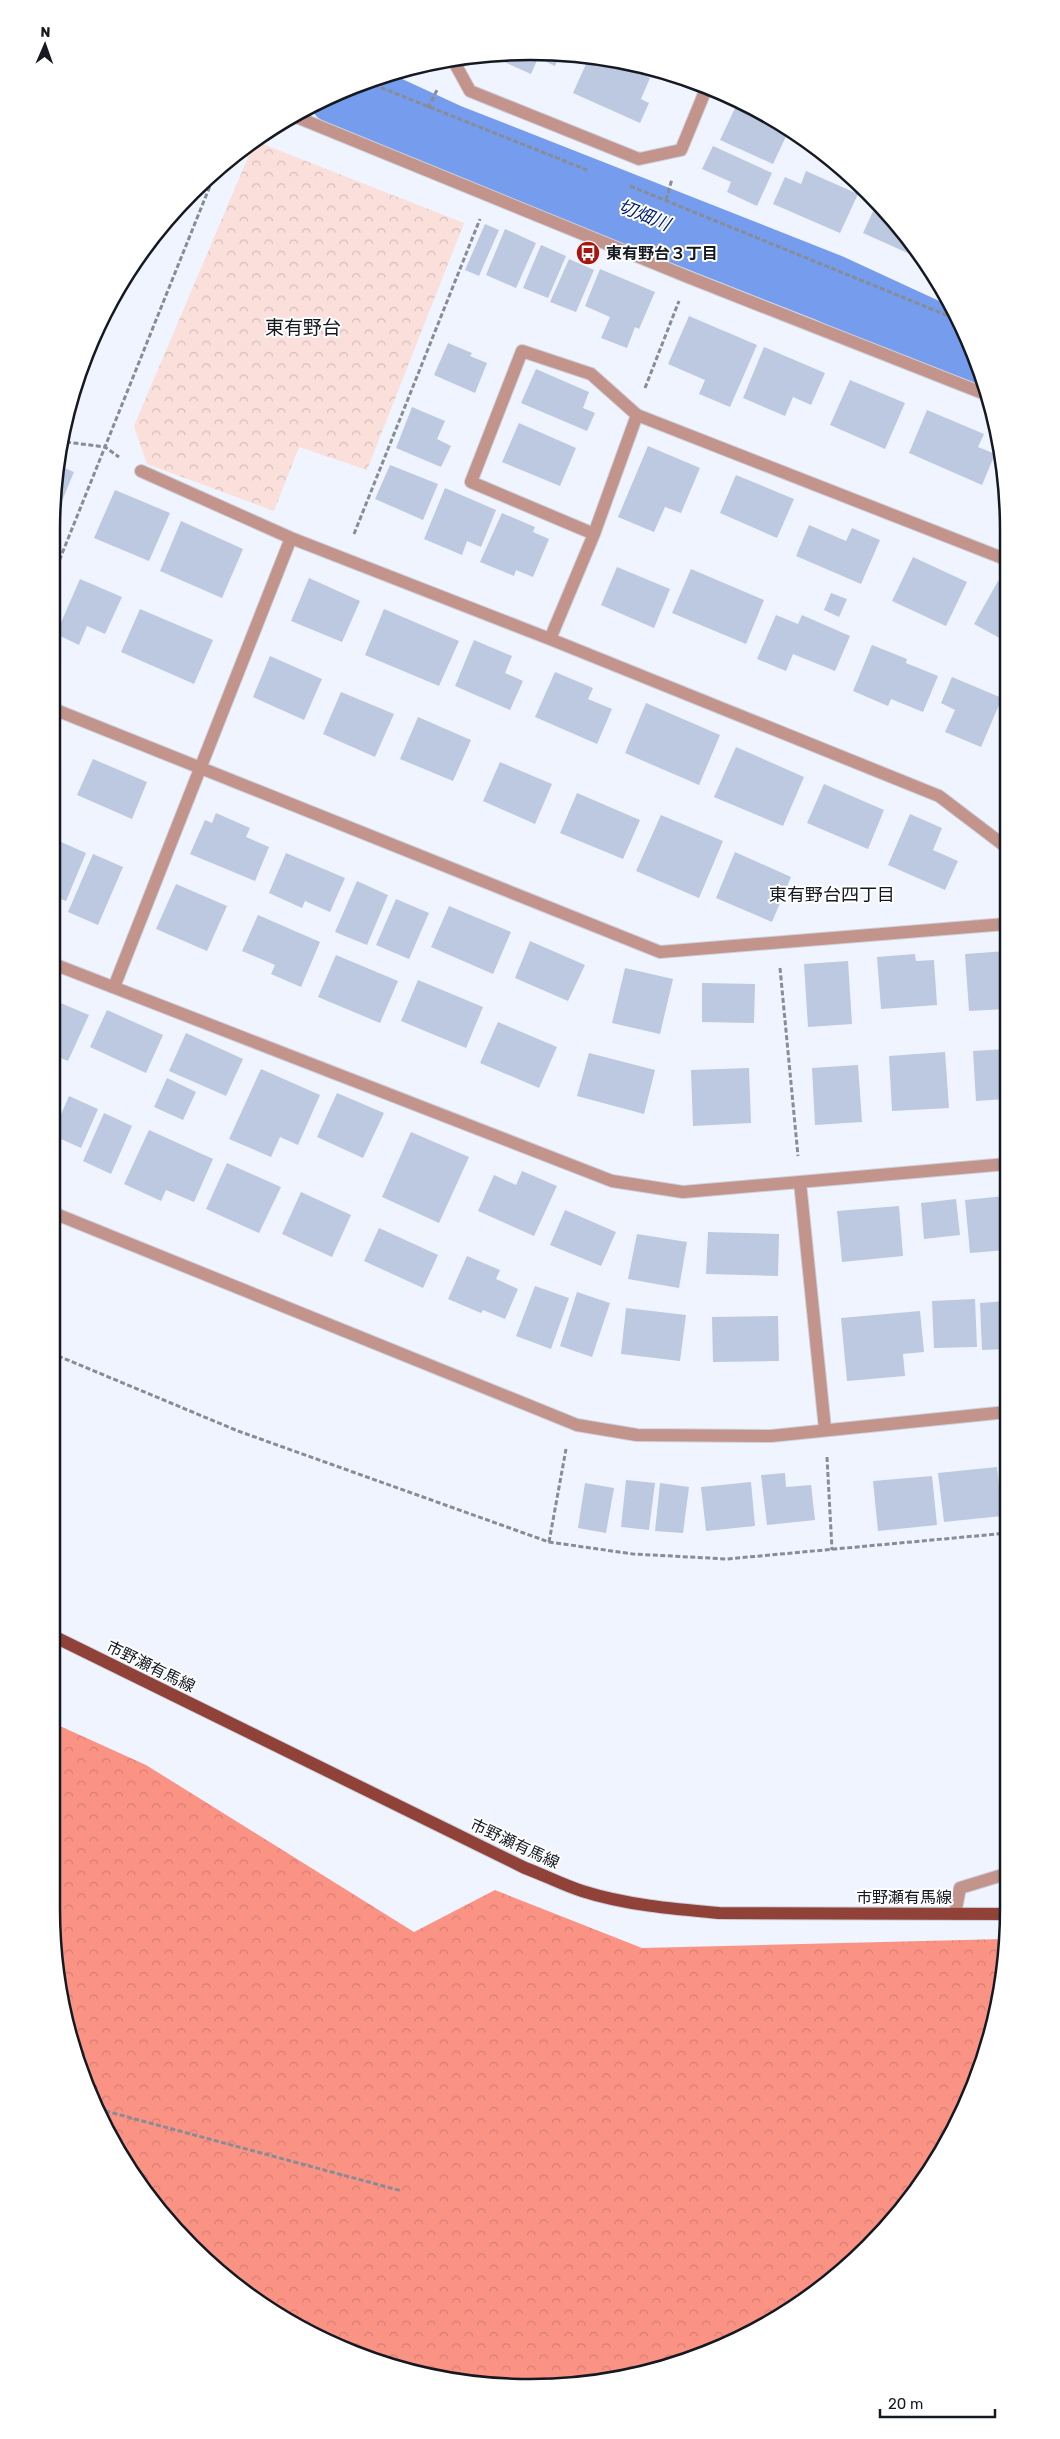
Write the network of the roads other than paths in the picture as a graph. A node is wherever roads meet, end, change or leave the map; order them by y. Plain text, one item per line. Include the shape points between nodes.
1 (456, 66) edge
2 (704, 94) edge
3 (302, 119) edge
4 (979, 392) edge
5 (637, 415) junction
6 (141, 471) road end
7 (594, 534) junction
8 (291, 538) junction
9 (1000, 557) edge
10 (550, 639) junction
11 (60, 712) edge
12 (201, 768) junction
13 (1000, 842) edge
14 (1000, 924) edge
15 (60, 966) edge
16 (114, 987) junction
17 (1000, 1165) edge
18 (800, 1182) junction
19 (60, 1216) edge
20 (1000, 1413) edge
21 (825, 1429) junction
22 (60, 1639) edge
23 (1000, 1876) edge
24 (955, 1914) junction
25 (1000, 1914) edge

1 - 2 street via 470,91 639,158 681,150
3 - 4 street
5 - 7 street
5 - 7 street via 591,374 522,351 471,482
5 - 9 street
6 - 8 street
7 - 10 street
8 - 10 street
8 - 12 street
10 - 13 street via 939,796
11 - 12 street
12 - 14 street via 660,952
12 - 16 street
15 - 16 street
16 - 18 street via 612,1181 683,1192
17 - 18 street
18 - 21 street
19 - 21 street via 571,1423 637,1435 771,1436
20 - 21 street
22 - 24 main road, 市野瀬有馬線 via 525,1868 582,1891 674,1910 719,1913
23 - 24 street via 960,1888
24 - 25 main road, 市野瀬有馬線

